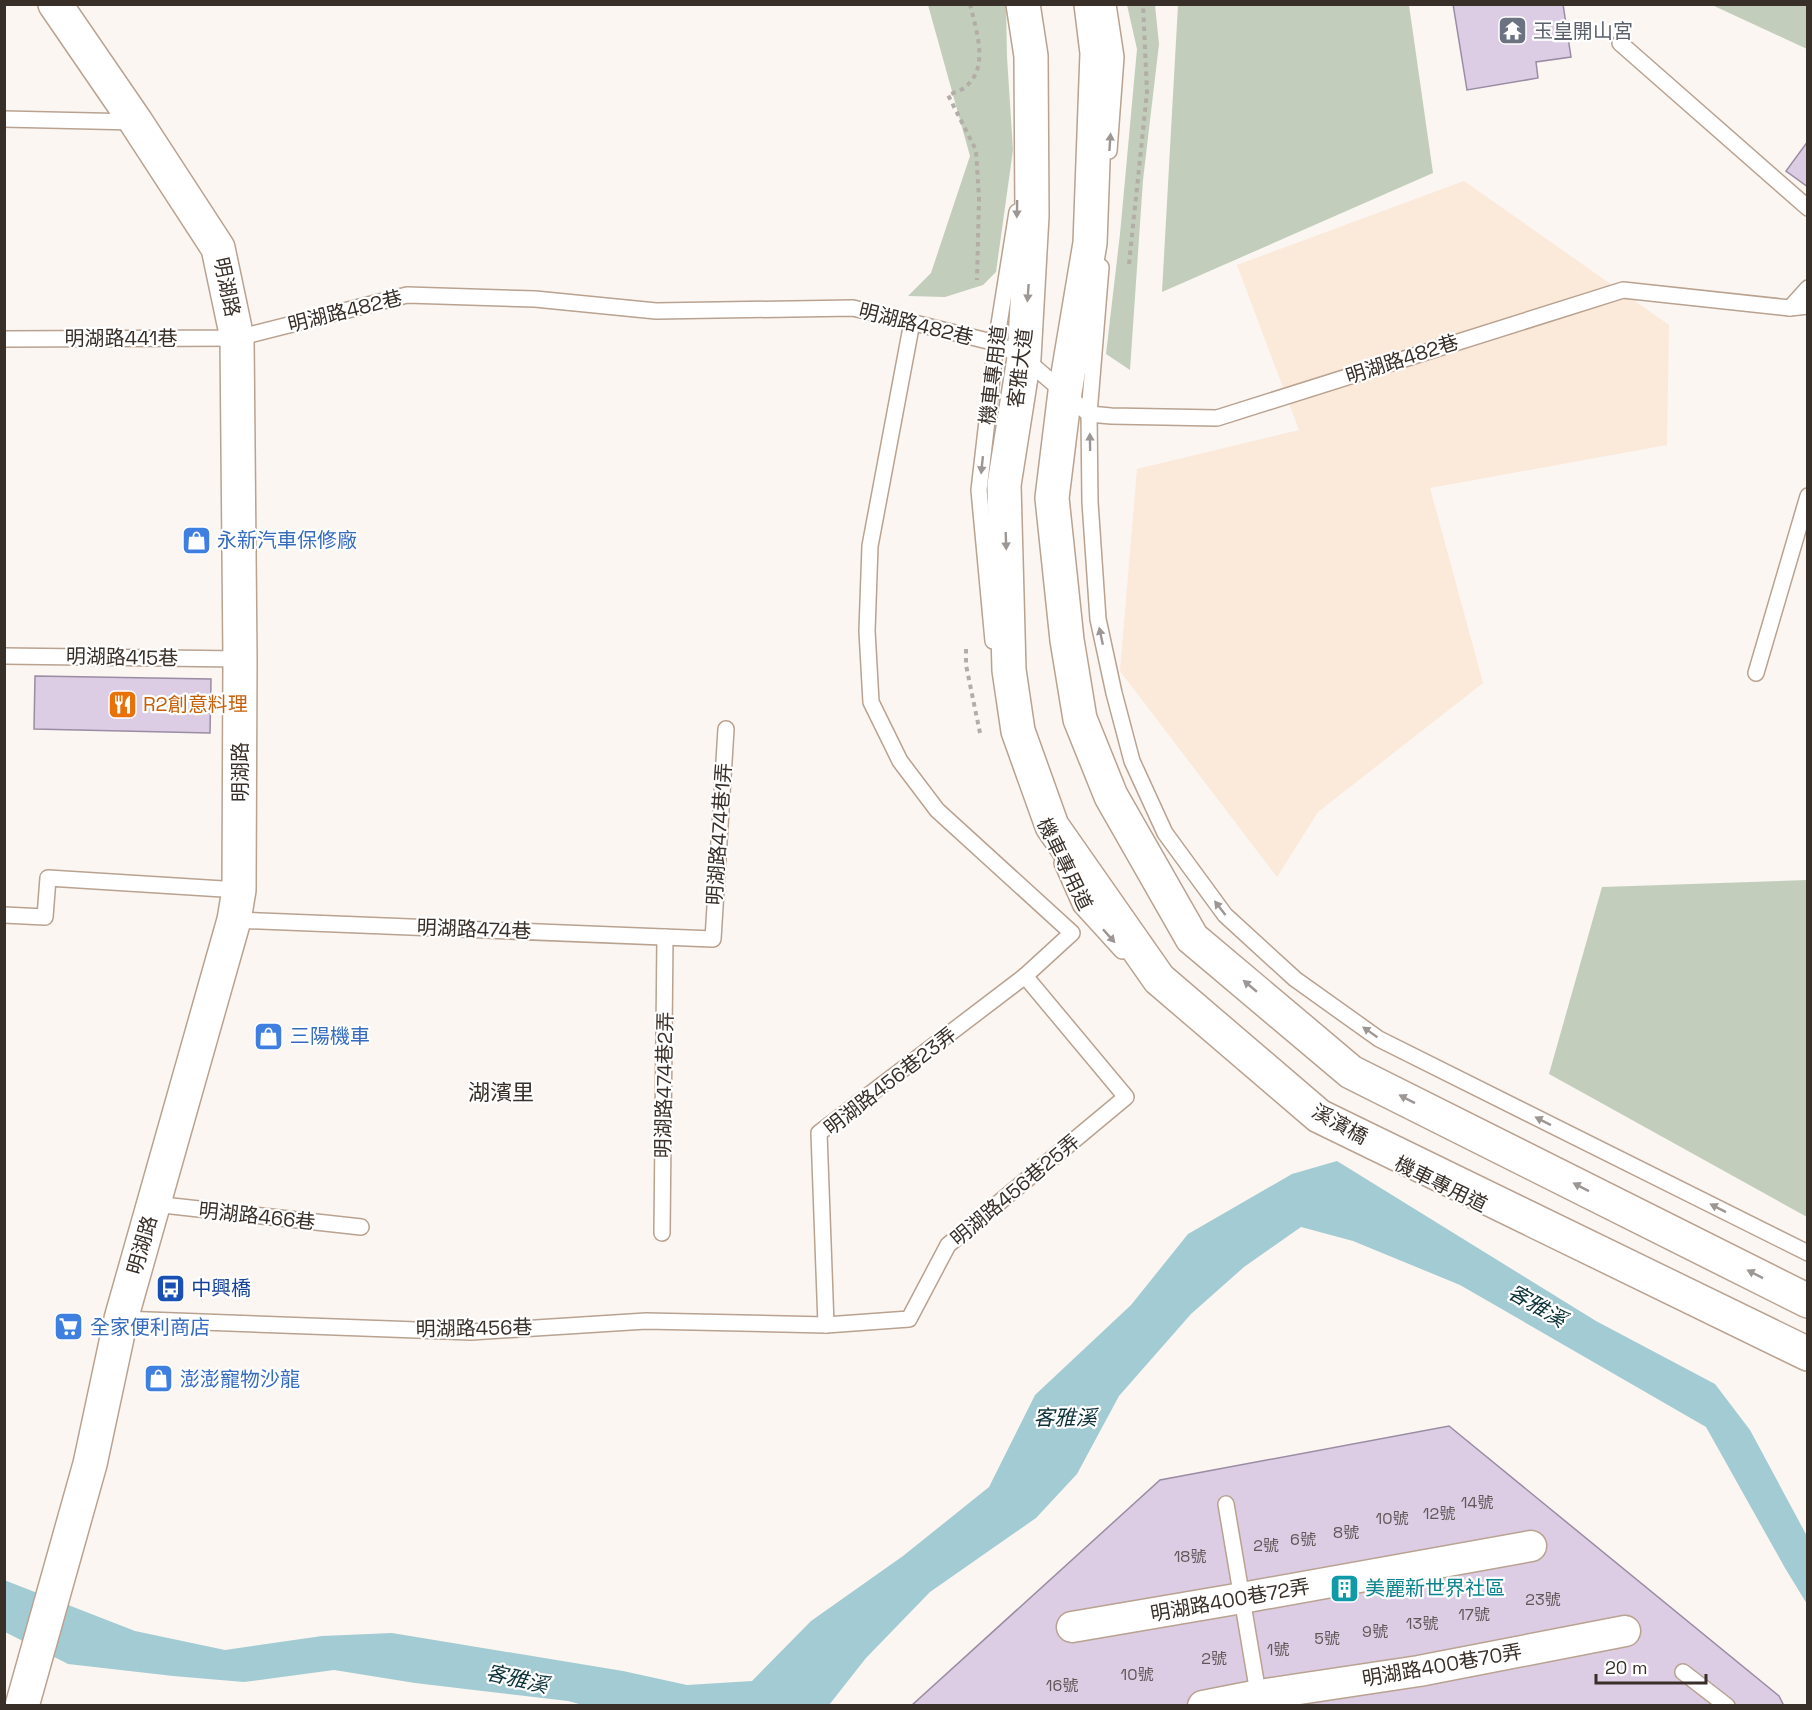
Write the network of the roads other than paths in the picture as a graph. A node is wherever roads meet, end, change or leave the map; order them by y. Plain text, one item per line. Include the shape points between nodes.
1 (55, 4) edge
2 (1009, 4) edge
3 (1023, 4) edge
4 (1091, 4) edge
5 (1108, 4) edge
6 (1620, 43) dead end
7 (4, 119) edge
8 (136, 122) junction
9 (1108, 163) dead end
10 (1107, 187) dead end
11 (1808, 208) edge
12 (1808, 288) edge
13 (1808, 306) edge
14 (1790, 308) junction
15 (912, 322) junction
16 (237, 338) junction
17 (4, 339) edge
18 (1010, 350) junction
19 (1065, 392) junction
20 (1089, 414) junction
21 (1808, 496) edge
22 (4, 656) edge
23 (240, 659) junction
24 (1756, 673) dead end
25 (726, 729) dead end
26 (1014, 733) junction
27 (237, 905) junction
28 (4, 915) edge
29 (665, 937) junction
30 (713, 939) joint
31 (1025, 976) junction
32 (1215, 1046) dead end
33 (1241, 1069) dead end
34 (154, 1204) junction
35 (361, 1227) dead end
36 (662, 1233) dead end
37 (1808, 1253) edge
38 (1808, 1300) edge
39 (122, 1319) junction
40 (826, 1325) junction
41 (1808, 1354) edge
42 (1808, 1364) edge
43 (1226, 1504) dead end
44 (1531, 1546) dead end
45 (1242, 1598) junction
46 (1072, 1627) dead end
47 (1625, 1631) dead end
48 (1683, 1672) dead end
49 (1260, 1700) edge
50 (22, 1706) edge
51 (1203, 1706) edge
52 (1727, 1706) edge

1 - 8 street, 明湖路
2 -> 18 lane, 機車專用道 via 1018,57 1017,218
3 -> 18 street, 客雅大道 via 1031,56 1032,216
4 - 19 street via 1097,53 1090,243
9 -> 5 lane via 1116,57
6 - 11 lane
7 - 8 lane
8 - 16 street, 明湖路 via 218,248
10 - 20 lane
12 - 14 lane
13 - 14 lane, 明湖路482巷
14 - 20 lane, 明湖路482巷 via 1623,290 1217,418
15 - 16 lane, 明湖路482巷 via 853,308 656,311 535,299 407,294
15 - 18 lane, 明湖路482巷
15 - 31 lane via 870,546 867,631 871,702 900,761 936,810 1072,933
16 - 17 lane, 明湖路441巷
16 - 23 street, 明湖路
18 - 19 lane, 明湖路482巷
18 -> 26 street, 客雅大道 via 1004,485
19 - 20 lane, 明湖路482巷
38 -> 19 street via 1352,1072 1192,938 1111,796 1080,719 1066,640 1052,498
37 -> 20 lane via 1379,1039 1295,979 1225,915 1165,833 1132,761 1098,619
21 - 24 lane
22 - 23 lane, 明湖路415巷
23 - 27 street, 明湖路
25 - 30 lane, 明湖路474巷1弄
26 -> 32 lane, 機車專用道 via 1045,827 1081,906
26 - 41 street, 溪濱橋 via 1052,826 1159,979 1319,1116
27 - 28 lane, 明湖路474巷 via 48,878 45,917
27 - 29 lane, 明湖路474巷
27 - 34 street, 明湖路
29 - 30 lane, 明湖路474巷
29 - 36 lane, 明湖路474巷2弄
31 - 40 lane, 明湖路456巷23弄 via 819,1133
31 - 40 lane, 明湖路456巷25弄 via 1126,1097 948,1245 909,1319
33 - 42 lane, 機車專用道 via 1327,1128
34 - 35 lane, 明湖路466巷
34 - 39 street, 明湖路
39 - 40 lane, 明湖路456巷 via 471,1332 646,1321
39 - 50 street, 明湖路 via 90,1464
43 - 45 lane
44 - 45 street, 明湖路400巷72弄
45 - 46 street, 明湖路400巷72弄
45 - 49 lane
47 - 49 street, 明湖路400巷70弄
48 - 52 lane
49 - 51 street, 明湖路400巷70弄

